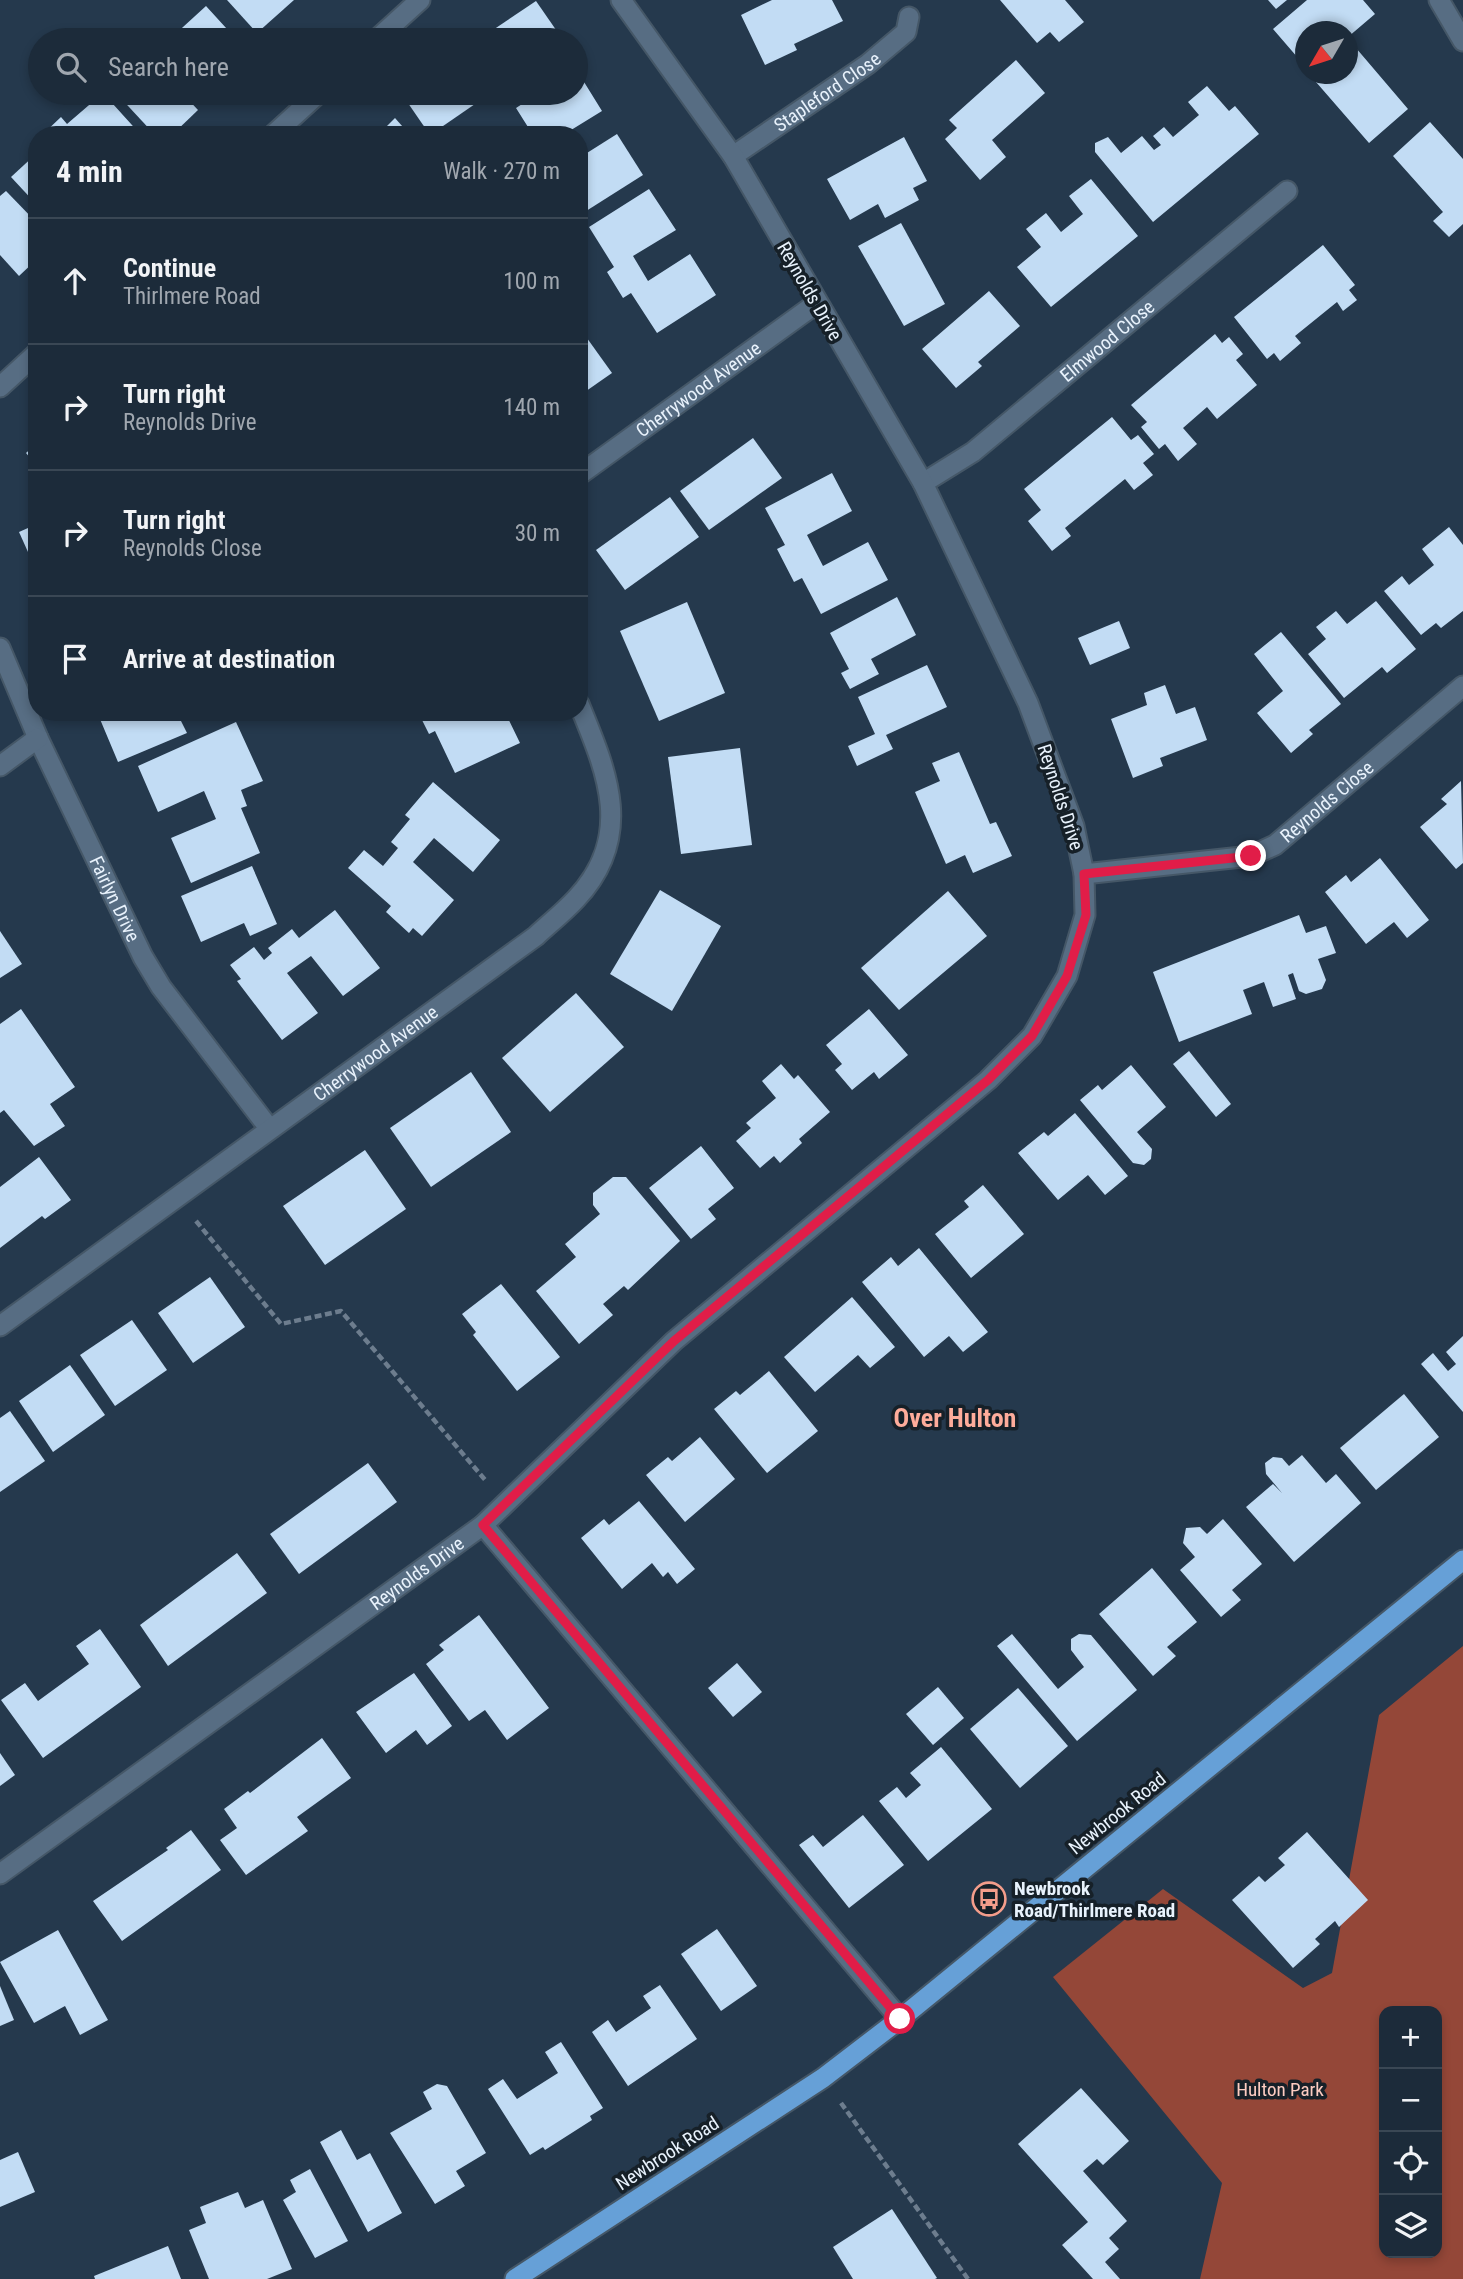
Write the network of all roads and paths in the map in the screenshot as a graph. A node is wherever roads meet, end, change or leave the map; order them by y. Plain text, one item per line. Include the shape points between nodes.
1 (419, 0) edge
2 (621, 0) edge
3 (1439, 0) edge
4 (909, 17) dead end
5 (389, 28) edge
6 (1463, 41) edge
7 (306, 105) edge
8 (283, 126) edge
9 (733, 156) junction
10 (1287, 191) dead end
11 (817, 303) junction
12 (28, 361) edge
13 (0, 387) edge
14 (588, 468) edge
15 (923, 483) junction
16 (0, 648) edge
17 (1463, 686) edge
18 (28, 714) edge
19 (31, 721) edge
20 (585, 721) edge
21 (38, 738) junction
22 (0, 766) edge
23 (1084, 874) junction
24 (269, 1128) junction
25 (177, 1198) junction
26 (0, 1326) edge
27 (505, 1503) junction
28 (483, 1525) junction
29 (1463, 1560) edge
30 (0, 1874) edge
31 (900, 2019) junction
32 (823, 2078) junction
33 (515, 2279) edge
34 (968, 2279) edge

1 - 5 street
2 - 9 street, Reynolds Drive
3 - 6 street
4 - 9 street, Stapleford Close via 906,32 868,64
7 - 8 street
9 - 11 street, Reynolds Drive
10 - 15 street, Elmwood Close via 973,452
11 - 14 street, Cherrywood Avenue
11 - 15 street, Reynolds Drive
12 - 13 street
15 - 23 street, Reynolds Drive via 1028,704 1074,826
16 - 18 street, Fairlyn Drive
17 - 23 street, Reynolds Close via 1275,845 1251,856
19 - 21 street, Fairlyn Drive
20 - 24 street, Cherrywood Avenue via 611,789 612,824 602,860 577,898 536,936
21 - 22 street
21 - 24 street, Fairlyn Drive via 143,957
23 - 27 street, Reynolds Drive via 1086,915 1067,976 1032,1036 988,1080 674,1341
24 - 25 street, Cherrywood Avenue
25 - 26 street, Cherrywood Avenue
25 - 27 path via 281,1324 341,1311
27 - 28 street, Reynolds Drive
28 - 30 street, Reynolds Drive
28 - 31 street
29 - 31 highway, Newbrook Road
31 - 32 highway, Newbrook Road
32 - 33 highway, Newbrook Road
32 - 34 path

